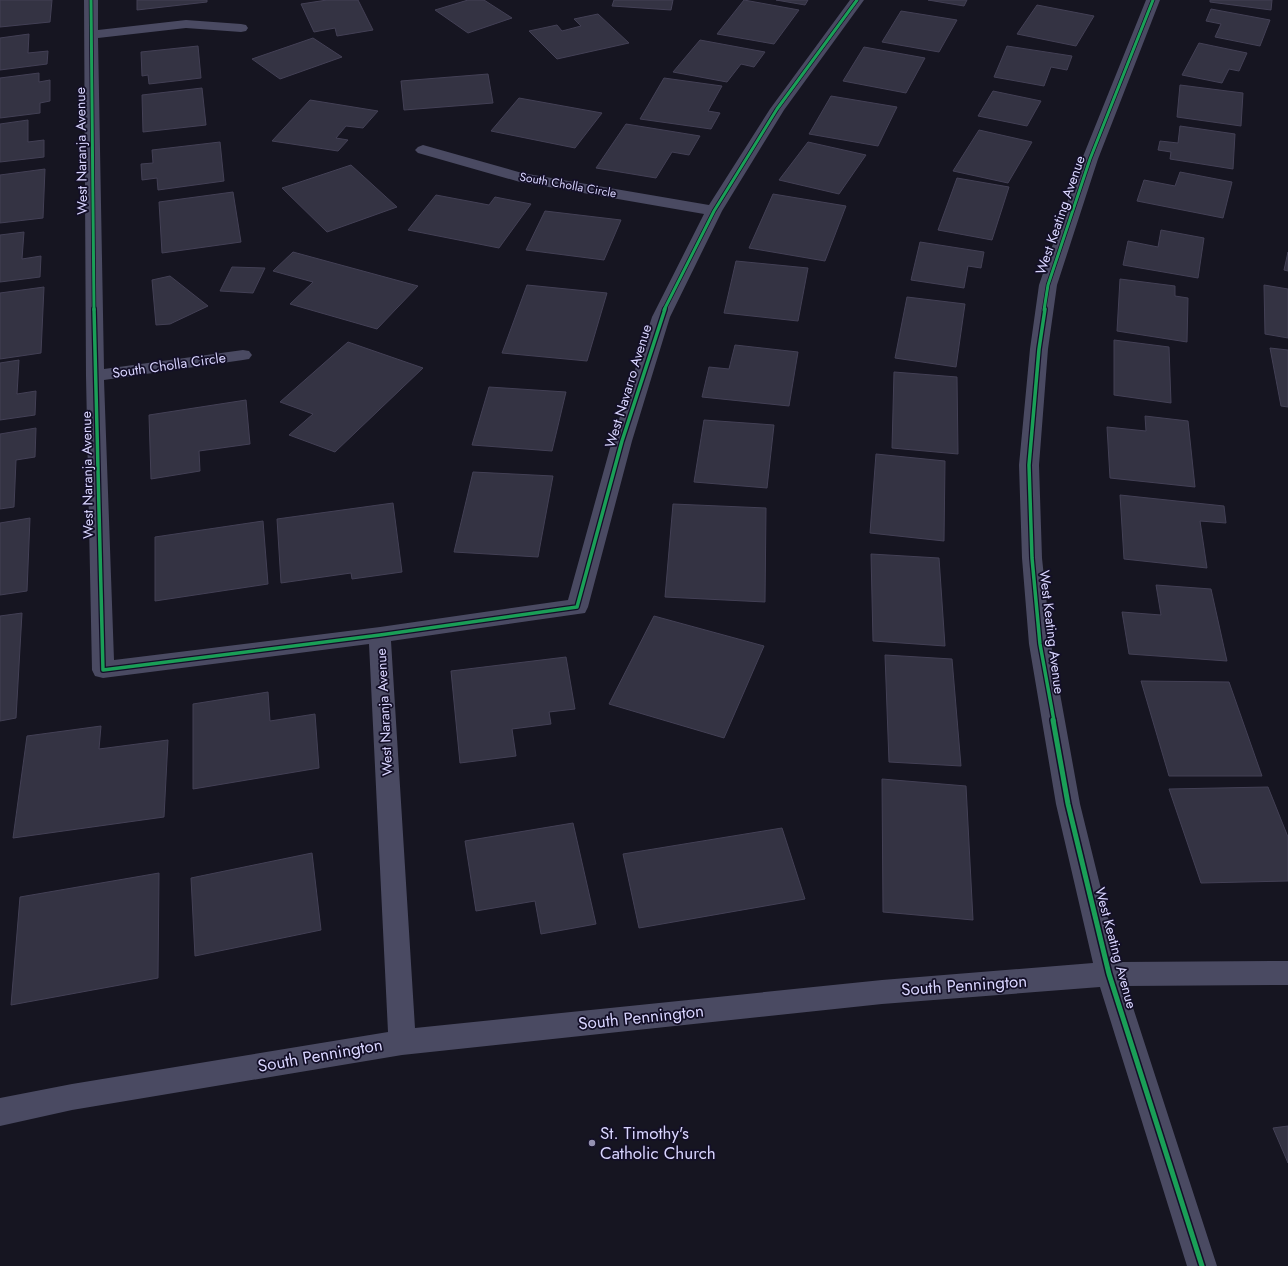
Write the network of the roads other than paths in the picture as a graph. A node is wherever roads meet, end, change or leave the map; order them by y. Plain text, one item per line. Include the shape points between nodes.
1 (91, 0) edge
2 (857, 0) edge
3 (1152, 0) edge
4 (241, 28) dead end
5 (91, 35) junction
6 (423, 150) dead end
7 (714, 211) junction
8 (243, 355) dead end
9 (95, 376) junction
10 (380, 635) junction
11 (1288, 973) edge
12 (1109, 974) junction
13 (402, 1042) junction
14 (0, 1112) edge
15 (1202, 1266) edge

1 - 5 street, West Naranja Avenue
2 - 7 street, West Navarro Avenue via 777,109
3 - 12 street, West Keating Avenue via 1090,158 1048,285 1039,349 1029,465 1032,558 1041,651 1068,804
4 - 5 street via 186,24
5 - 9 street, West Naranja Avenue
6 - 7 street, South Cholla Circle via 520,177
7 - 10 street, West Navarro Avenue via 661,317 622,440 577,607
8 - 9 street, South Cholla Circle
9 - 10 street, West Naranja Avenue via 103,670
10 - 13 street, West Naranja Avenue
11 - 12 street, South Pennington
12 - 13 street, South Pennington via 882,992
12 - 15 street, West Keating Avenue
13 - 14 street, South Pennington via 72,1097

